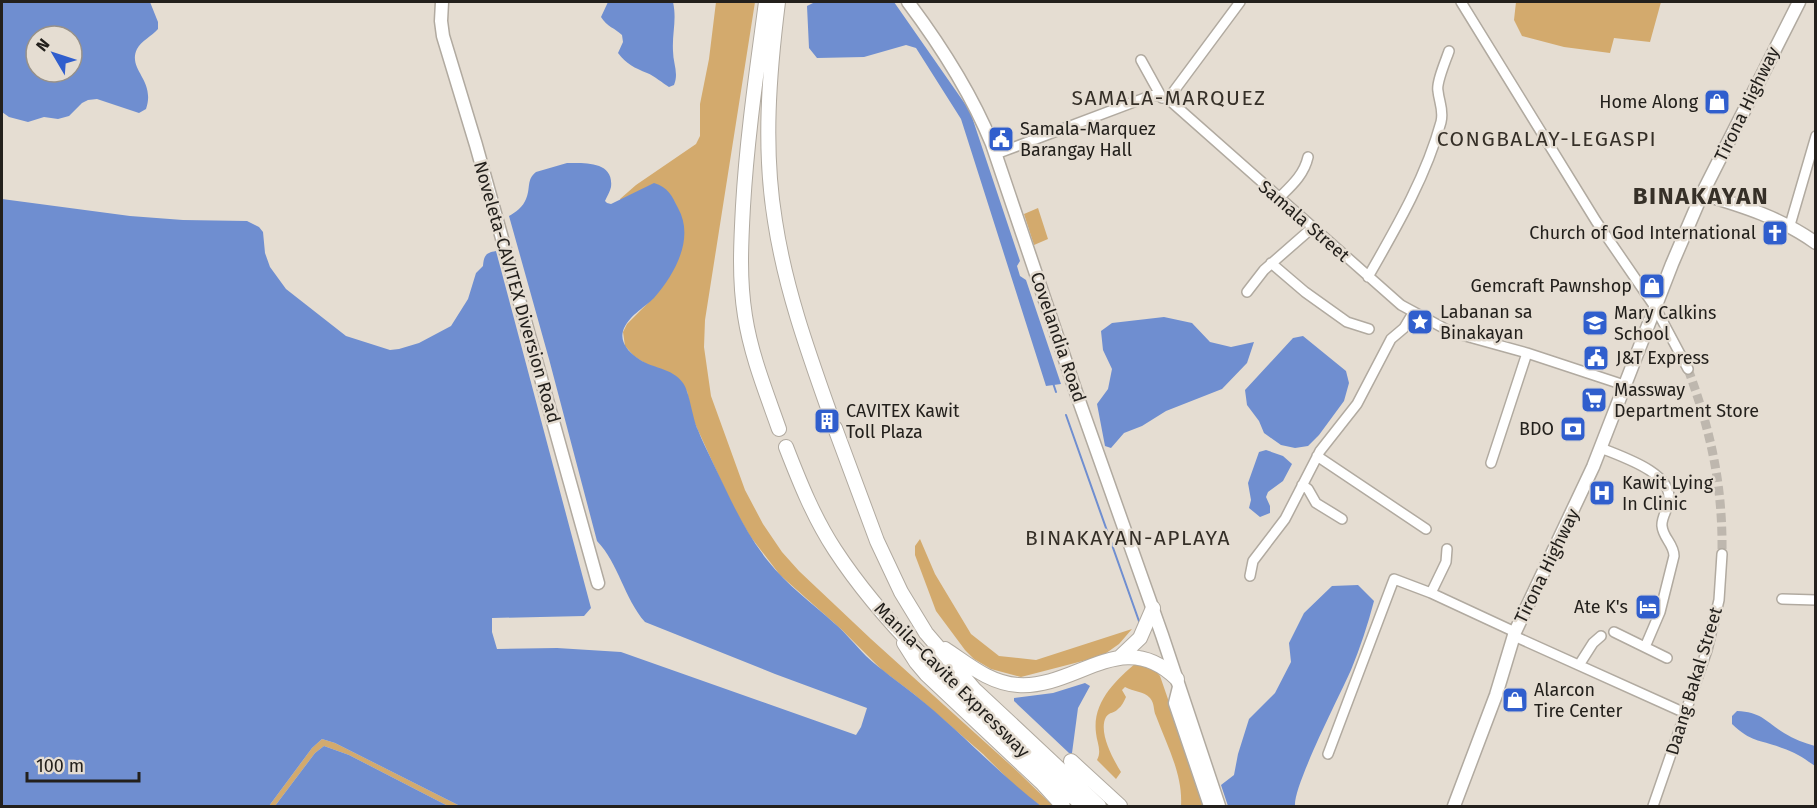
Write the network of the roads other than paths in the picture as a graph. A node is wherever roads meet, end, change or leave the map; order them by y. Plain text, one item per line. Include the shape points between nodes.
1 (442, 2) edge
2 (766, 2) edge
3 (778, 2) edge
4 (908, 2) edge
5 (1240, 2) edge
6 (1461, 2) edge
7 (1799, 2) edge
8 (1449, 51) dead end
9 (1142, 60) dead end
10 (1165, 99) junction
11 (1815, 136) edge
12 (996, 154) junction
13 (1308, 158) dead end
14 (1702, 194) junction
15 (1279, 198) junction
16 (1790, 225) junction
17 (1312, 228) junction
18 (1815, 243) edge
19 (1271, 263) junction
20 (1368, 277) junction
21 (1247, 292) dead end
22 (1655, 307) junction
23 (1413, 313) junction
24 (1369, 328) dead end
25 (1527, 353) junction
26 (1688, 369) tunnel mouth
27 (1624, 385) junction
28 (829, 411) dead end
29 (835, 428) dead end
30 (779, 429) dead end
31 (786, 447) dead end
32 (1601, 448) junction
33 (1317, 456) junction
34 (1491, 463) dead end
35 (1302, 485) junction
36 (1342, 519) dead end
37 (1426, 529) dead end
38 (1447, 549) dead end
39 (1722, 554) tunnel mouth
40 (1250, 576) dead end
41 (598, 582) dead end
42 (1431, 593) junction
43 (1782, 599) dead end
44 (1815, 600) edge
45 (1153, 608) junction
46 (894, 626) junction
47 (1614, 632) dead end
48 (1514, 634) junction
49 (1601, 636) dead end
50 (932, 641) junction
51 (1645, 647) junction
52 (1120, 657) junction
53 (1667, 658) dead end
54 (1579, 664) junction
55 (1178, 683) junction
56 (1685, 713) junction
57 (1328, 754) dead end
58 (1064, 772) junction
59 (1063, 805) edge
60 (1083, 807) edge
61 (1099, 807) edge
62 (1120, 807) edge
63 (1210, 807) edge
64 (1220, 807) edge
65 (1454, 807) edge
66 (1653, 807) edge

1 - 41 main road, Noveleta-CAVITEX Diversion Road via 443,36
2 - 30 highway via 749,132 741,278 750,341
3 - 28 highway via 769,89 772,203 791,296
4 - 12 main road, Covelandia Road via 960,78
5 - 10 street
6 - 22 street via 1596,221
7 - 14 main road, Tirona Highway
8 - 20 street via 1437,89 1443,106 1442,120 1406,209
9 - 10 street
10 - 12 street via 1150,96
10 - 15 street, Samala Street
11 - 16 street
12 - 45 main road, Covelandia Road
13 - 15 street via 1301,175
14 - 16 main road
14 - 22 main road, Tirona Highway
15 - 17 street, Samala Street
16 - 18 main road
17 - 19 street
17 - 20 street, Samala Street
19 - 21 street
19 - 24 street via 1347,322
20 - 23 street, Samala Street
22 - 26 street
22 - 27 main road, Tirona Highway
23 - 25 street, Samala Street via 1451,332
23 - 33 street via 1391,339 1357,404
25 - 27 street, Samala Street
25 - 34 street
27 - 32 main road, Tirona Highway
29 - 50 highway, Manila–Cavite Expressway via 885,561
31 - 46 highway, Manila–Cavite Expressway via 827,538
32 - 48 main road, Tirona Highway
32 - 51 street via 1654,472 1668,489 1669,501 1661,524 1674,556 1660,612
33 - 35 street
33 - 37 street
35 - 36 street via 1316,503
35 - 40 street via 1279,529 1253,561
38 - 42 street via 1446,562
39 - 56 street, Daang Bakal Street via 1713,626
42 - 48 street
42 - 57 street via 1393,580
43 - 44 street
45 - 52 highway via 1140,638
45 - 55 main road, Covelandia Road
46 - 58 highway, Manila–Cavite Expressway via 983,713
46 - 59 highway via 927,675
47 - 51 street
48 - 54 street
48 - 65 main road, Tirona Highway
49 - 54 street
50 - 52 highway via 987,676 1016,685 1045,682
50 - 58 highway, Manila–Cavite Expressway via 974,689
51 - 53 street
52 - 55 highway via 1149,659 1163,666
54 - 56 street
55 - 63 main road, Covelandia Road via 1175,703
55 - 64 main road, Covelandia Road
56 - 66 street, Daang Bakal Street
58 - 60 highway
58 - 61 highway
58 - 62 highway

